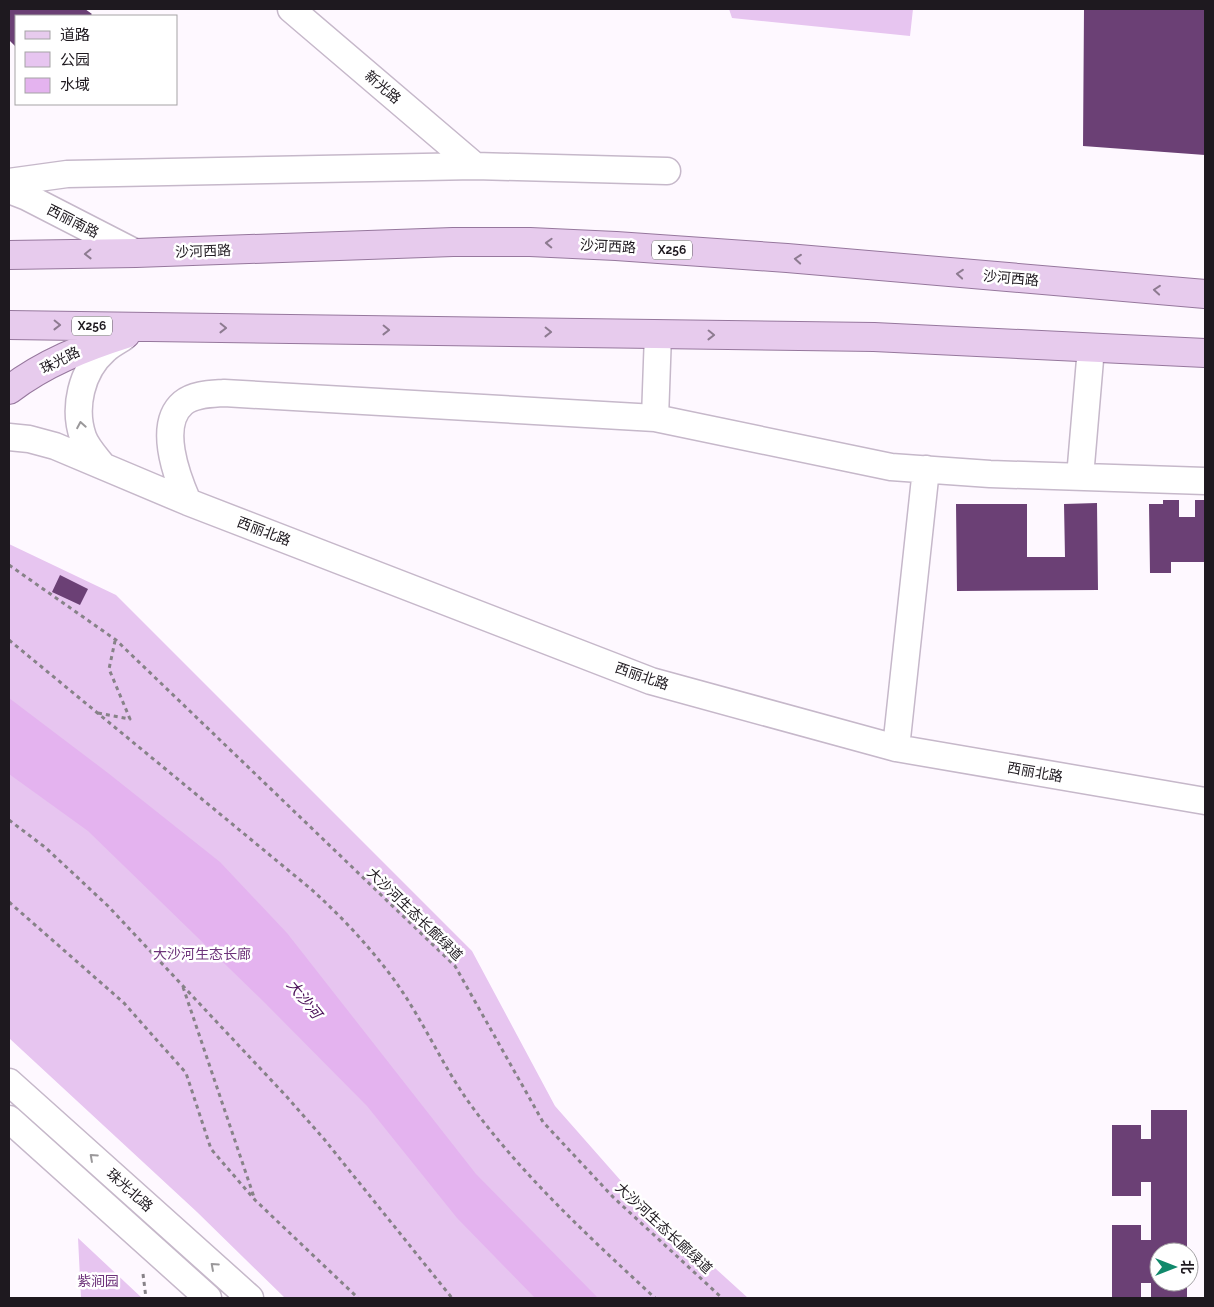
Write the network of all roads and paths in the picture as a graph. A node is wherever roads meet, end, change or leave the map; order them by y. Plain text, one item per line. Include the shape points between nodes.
1 (291, 9) edge
2 (475, 166) junction
3 (667, 171) dead end
4 (9, 182) edge
5 (9, 190) edge
6 (136, 253) junction
7 (9, 255) edge
8 (1205, 294) edge
9 (9, 325) edge
10 (174, 327) junction
11 (129, 333) junction
12 (658, 334) junction
13 (1091, 348) junction
14 (1205, 353) edge
15 (9, 390) edge
16 (655, 418) junction
17 (9, 437) edge
18 (104, 466) junction
19 (926, 469) junction
20 (1080, 477) junction
21 (1205, 481) edge
22 (188, 502) junction
23 (9, 565) edge
24 (9, 640) edge
25 (116, 640) junction
26 (97, 713) junction
27 (896, 748) junction
28 (1205, 801) edge
29 (9, 820) edge
30 (9, 902) edge
31 (182, 984) junction
32 (9, 1082) edge
33 (9, 1119) edge
34 (255, 1200) junction
35 (208, 1298) edge
36 (250, 1298) edge
37 (358, 1298) edge
38 (452, 1298) edge
39 (655, 1298) edge
40 (722, 1298) edge

1 - 2 street, 新光路
2 - 3 street
2 - 4 street via 67,174
5 - 6 street, 西丽南路
6 -> 7 main road, 沙河西路 / X256
8 -> 6 main road, 沙河西路 / X256 via 768,257 530,242
9 -> 10 main road, X256
10 - 11 street, 珠光路
10 -> 12 main road, X256
11 - 15 main road, 珠光路 via 54,361
18 -> 11 street, 西丽北路 via 83,438 79,402 91,366 104,350
12 -> 13 main road, X256 via 874,337
12 - 16 street
13 - 14 main road, X256
13 - 20 street
16 - 19 street via 891,467
16 - 22 street via 224,393 201,395 183,403 171,432 171,452
17 - 18 street, 西丽北路 via 55,446
18 - 22 street, 西丽北路
19 - 20 street
19 - 27 street
20 - 21 street
22 - 27 street, 西丽北路 via 651,681
23 - 25 path, 大沙河生态长廊绿道
24 - 26 path
25 - 26 path via 110,669 130,719
25 - 40 path, 大沙河生态长廊绿道 via 455,966 543,1122 613,1197
26 - 39 path via 311,888 344,919 395,981 469,1102 498,1140 529,1177
27 - 28 street, 西丽北路
29 - 31 path via 79,878
30 - 34 path via 124,1004 186,1073 211,1149
31 - 34 path
31 - 38 path via 324,1139
36 -> 32 street, 珠光北路
33 - 35 street, 珠光北路
34 - 37 path

